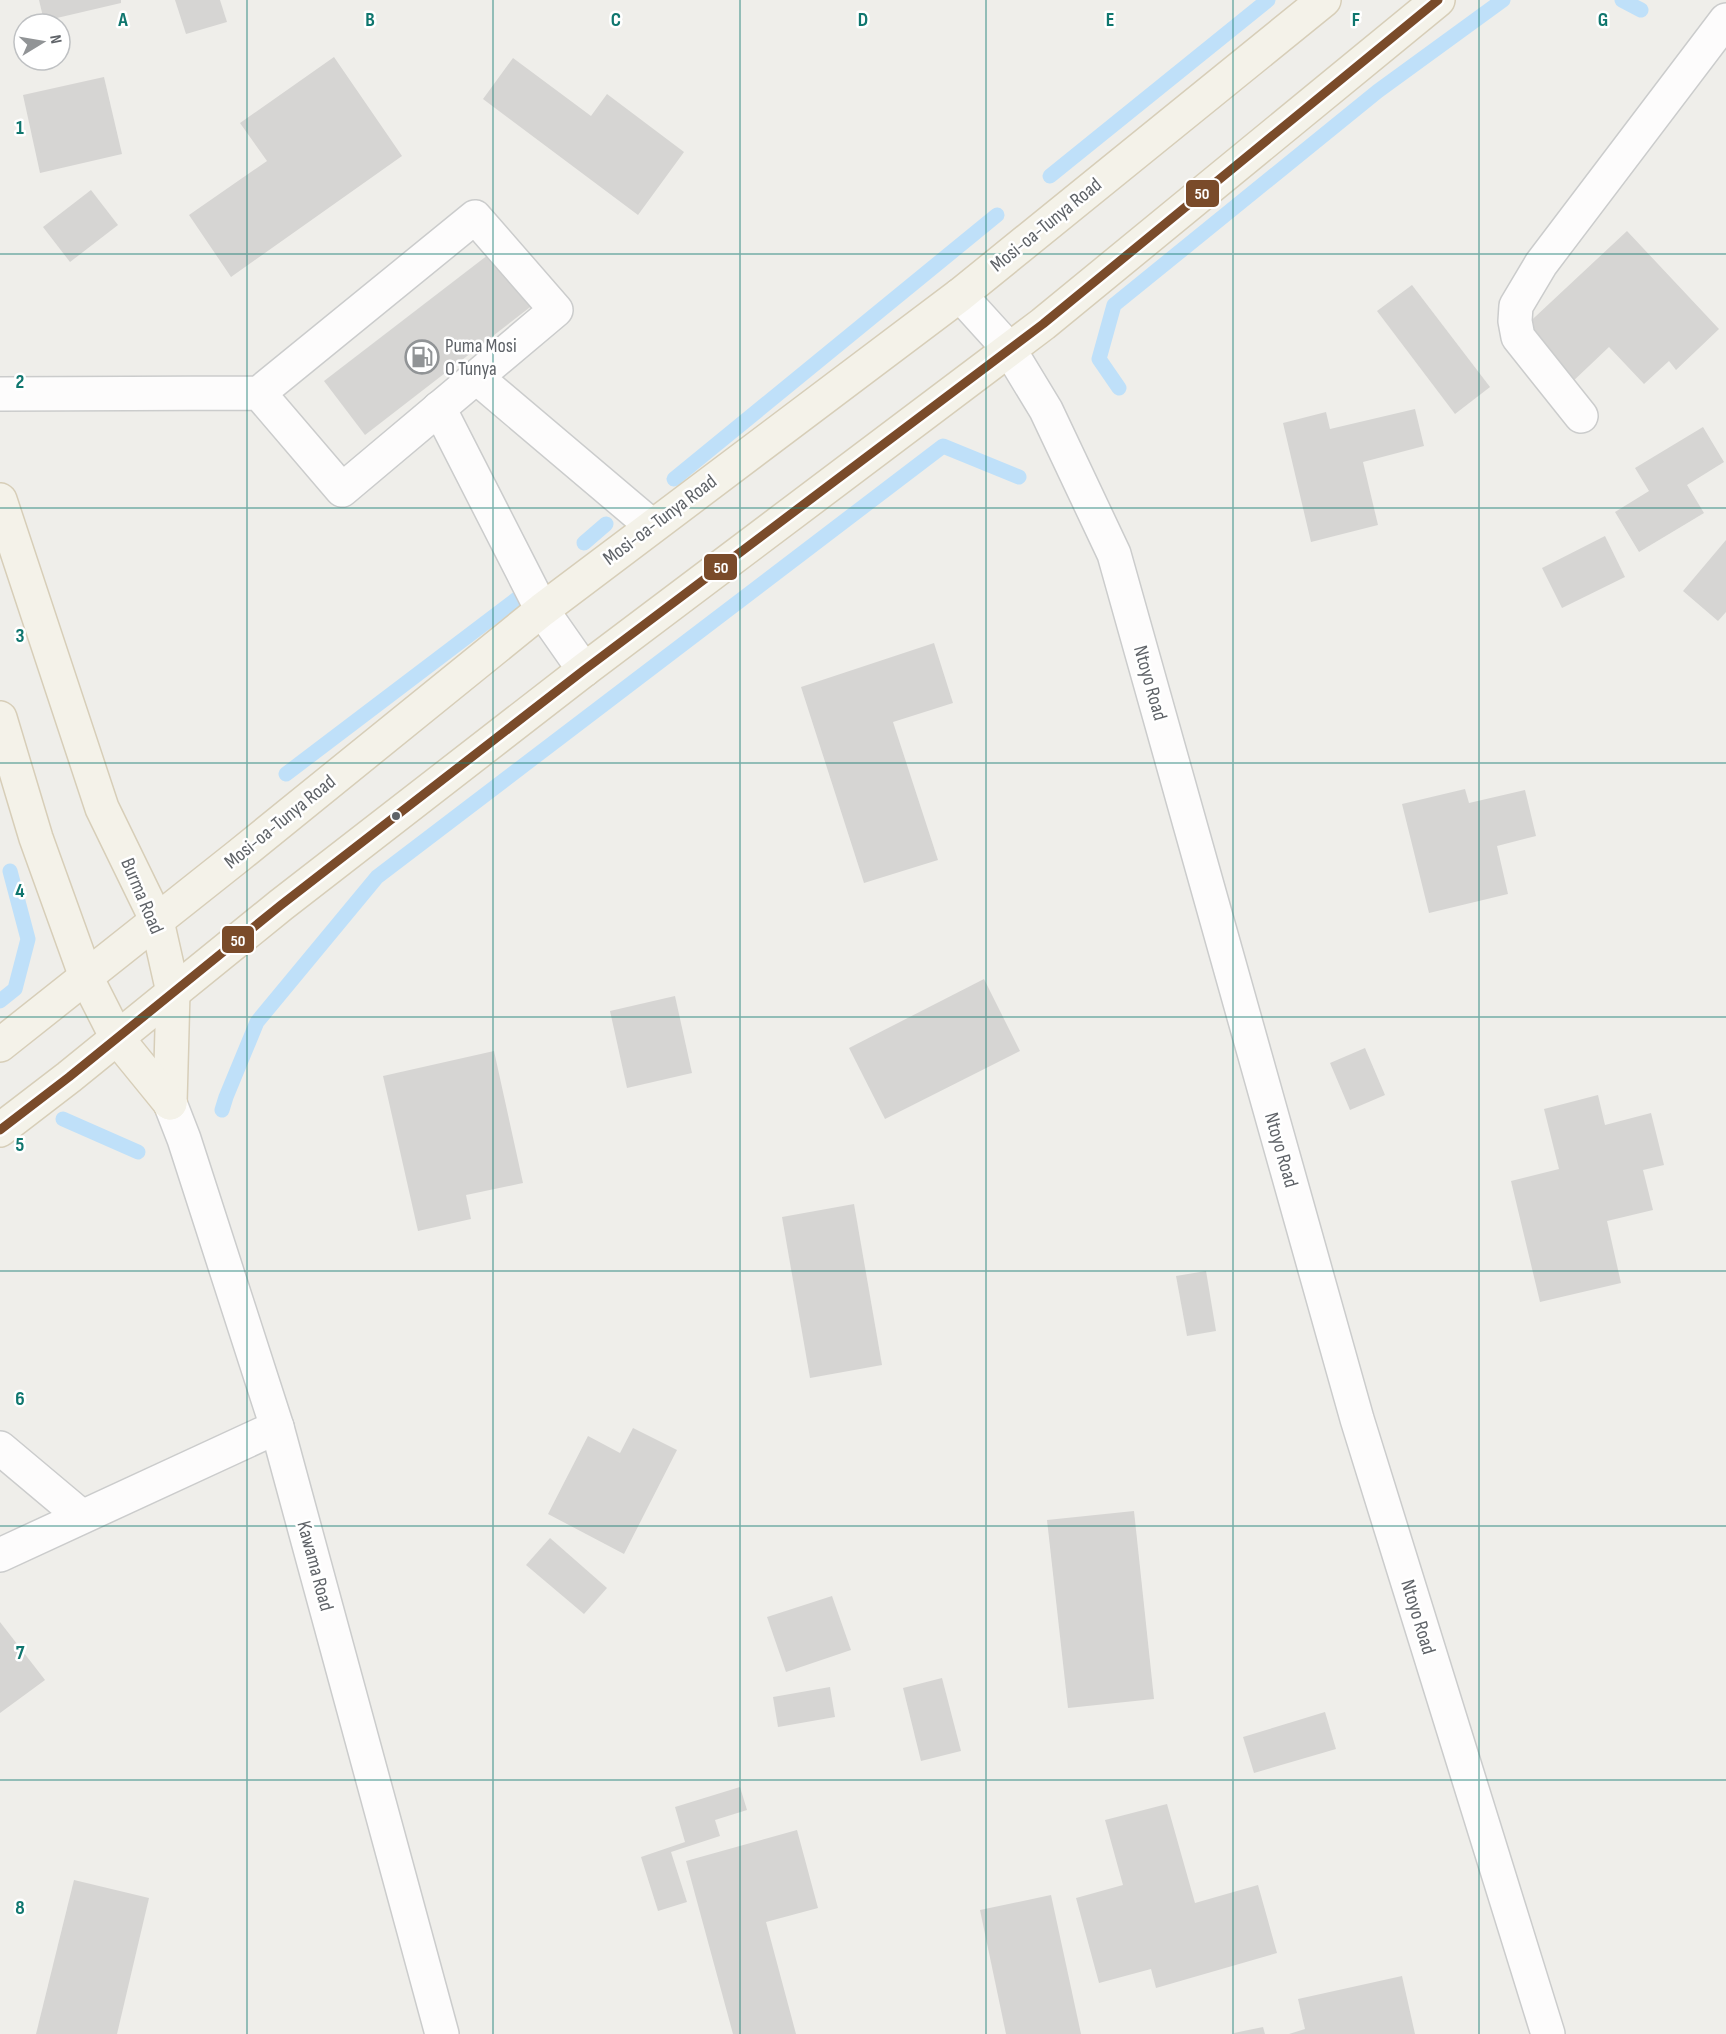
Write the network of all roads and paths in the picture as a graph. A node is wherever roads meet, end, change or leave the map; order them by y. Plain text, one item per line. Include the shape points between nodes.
1 (1324, 0) edge
2 (1438, 0) edge
3 (1726, 20) edge
4 (960, 295) junction
5 (1009, 349) junction
6 (476, 377) junction
7 (259, 393) junction
8 (0, 394) edge
9 (439, 408) junction
10 (1581, 416) dead end
11 (0, 500) edge
12 (652, 526) junction
13 (542, 610) junction
14 (584, 670) junction
15 (0, 718) edge
16 (157, 921) junction
17 (86, 977) junction
18 (173, 992) junction
19 (117, 1038) junction
20 (0, 1045) edge
21 (170, 1103) junction
22 (0, 1130) edge
23 (277, 1427) junction
24 (0, 1448) edge
25 (81, 1516) junction
26 (0, 1555) edge
27 (442, 2034) edge
28 (1548, 2034) edge

1 - 4 main road, Mosi-oa-Tunya Road
2 - 5 main road
3 - 10 street via 1541,264 1516,306 1518,337
4 - 5 street, Ntoyo Road
4 - 12 main road, Mosi-oa-Tunya Road
5 - 14 main road
5 - 28 street, Ntoyo Road via 1046,410 1114,554 1357,1419
6 - 7 street via 556,310 475,217
6 - 9 street
6 - 12 street
7 - 8 street
7 - 9 street via 342,490
9 - 13 street
11 - 16 main road, Burma Road via 102,808
12 - 13 main road, Mosi-oa-Tunya Road
13 - 14 street
13 - 16 main road, Mosi-oa-Tunya Road
14 - 18 main road
15 - 17 main road via 36,838
16 - 17 main road, Mosi-oa-Tunya Road
16 - 18 main road, Burma Road
17 - 19 main road
17 - 20 main road, Mosi-oa-Tunya Road
18 - 19 main road
18 - 21 main road, Burma Road
19 - 21 main road
19 - 22 main road
21 - 23 street, Kawama Road
23 - 25 street
23 - 27 street, Kawama Road
24 - 25 street
25 - 26 street

